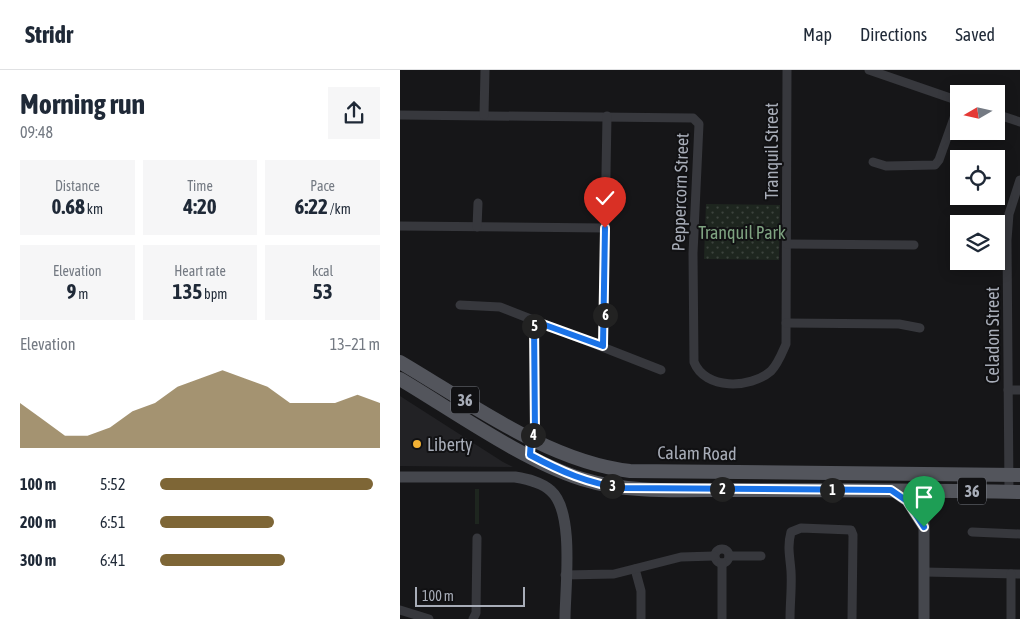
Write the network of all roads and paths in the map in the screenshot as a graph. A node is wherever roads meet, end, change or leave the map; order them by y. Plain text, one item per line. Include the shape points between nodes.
1 (485, 70) edge
2 (787, 70) edge
3 (869, 70) edge
4 (950, 99) edge
5 (400, 115) edge
6 (484, 115) junction
7 (606, 116) junction
8 (1005, 117) edge
9 (1020, 122) edge
10 (950, 128) edge
11 (873, 162) dead end
12 (1020, 180) edge
13 (478, 203) dead end
14 (400, 226) edge
15 (477, 227) junction
16 (605, 228) junction
17 (787, 244) junction
18 (914, 245) dead end
19 (460, 306) dead end
20 (534, 321) junction
21 (786, 323) junction
22 (920, 328) dead end
23 (603, 346) junction
24 (400, 362) edge
25 (661, 370) dead end
26 (400, 379) edge
27 (1008, 390) junction
28 (1020, 390) edge
29 (531, 439) junction
30 (530, 455) junction
31 (924, 475) junction
32 (1014, 475) edge
33 (400, 477) edge
34 (891, 490) junction
35 (923, 491) junction
36 (1014, 492) edge
37 (924, 527) junction
38 (972, 532) dead end
39 (1020, 534) edge
40 (477, 538) dead end
41 (714, 556) junction
42 (729, 556) junction
43 (760, 556) dead end
44 (722, 563) junction
45 (635, 569) junction
46 (924, 572) junction
47 (1015, 574) edge
48 (565, 575) junction
49 (400, 610) edge
50 (429, 619) edge
51 (473, 619) edge
52 (565, 619) edge
53 (641, 619) edge
54 (722, 619) edge
55 (790, 619) edge
56 (852, 619) edge
57 (924, 619) edge
58 (1011, 619) edge

1 - 6 street
2 - 17 street, Tranquil Street
3 - 4 street
5 - 6 street, Peppercorn Street
6 - 7 street, Peppercorn Street
7 - 16 street
7 - 21 street, Peppercorn Street via 687,117 699,124 693,355 697,370 703,377 718,383 740,383 762,377 772,370 786,344
8 - 9 street
10 - 11 street via 935,166 886,166
12 - 27 street, Celadon Street via 1009,214 1007,240
13 - 15 street
14 - 15 street
15 - 16 street
16 - 23 street
17 - 18 street
17 - 21 street, Tranquil Street
19 - 20 street via 500,308
20 - 23 street
20 - 29 street via 535,434
21 - 22 street via 899,324
23 - 25 street
24 - 29 main road, Calam Road / 36
26 - 30 main road, 36
27 - 28 street
27 - 32 street, Celadon Street
29 - 30 street
29 - 31 main road, Calam Road / 36 via 581,462 630,471
30 - 34 main road, Calam Road / 36 via 565,474 604,485 676,489
31 - 32 main road, Calam Road / 36
31 - 35 street
32 - 36 street, Celadon Street
33 - 48 street via 515,477 544,486 558,499 565,521
34 - 35 main road, Calam Road / 36
34 - 37 street via 907,501
35 - 36 main road, Calam Road / 36
35 - 37 street
37 - 46 street
38 - 39 street
40 - 51 street via 476,613
41 - 42 street via 716,551 723,549
41 - 44 street
41 - 45 street via 681,557
42 - 43 street
42 - 44 street
44 - 54 street
45 - 48 street via 614,574
45 - 53 street
46 - 47 street
46 - 57 street
47 - 58 street
48 - 52 street
49 - 50 street
55 - 56 street via 790,538 795,529 801,528 850,530 853,536

